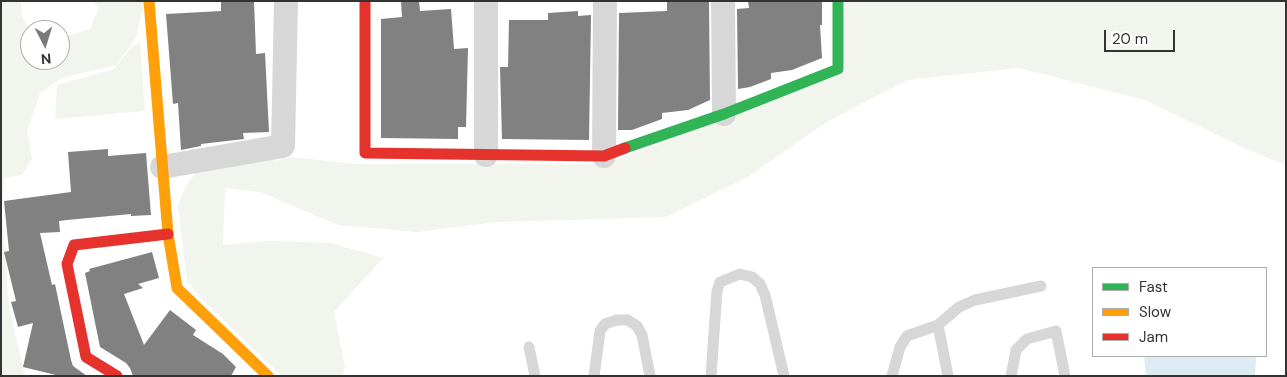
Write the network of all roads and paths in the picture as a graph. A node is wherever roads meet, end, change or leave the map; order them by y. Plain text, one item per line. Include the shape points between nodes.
1 (148, 1) edge
2 (286, 1) edge
3 (365, 1) edge
4 (486, 1) edge
5 (605, 1) edge
6 (723, 1) edge
7 (838, 1) edge
8 (724, 114) junction
9 (486, 155) junction
10 (604, 156) junction
11 (162, 167) junction
12 (168, 234) junction
13 (1040, 286) dead end
14 (938, 325) junction
15 (529, 347) dead end
16 (117, 376) edge
17 (268, 376) edge
18 (535, 376) edge
19 (594, 376) edge
20 (650, 376) edge
21 (711, 376) edge
22 (784, 376) edge
23 (892, 376) edge
24 (948, 376) edge
25 (1011, 376) edge
26 (1065, 376) edge

1 - 11 street
2 - 11 street via 284,146
3 - 9 street via 365,153
4 - 9 street
5 - 10 street
6 - 8 street
7 - 8 street via 838,69
8 - 10 street
9 - 10 street
11 - 12 street
12 - 16 street via 74,244 67,264 86,357
12 - 17 street via 177,288
13 - 14 lane via 975,300 959,307
14 - 23 lane via 907,336 900,347
14 - 24 lane
15 - 18 lane
19 - 20 lane via 600,331 605,324 628,320 642,335
21 - 22 lane via 717,291 720,282 740,274 752,277 765,295
25 - 26 lane via 1016,350 1027,339 1056,331

